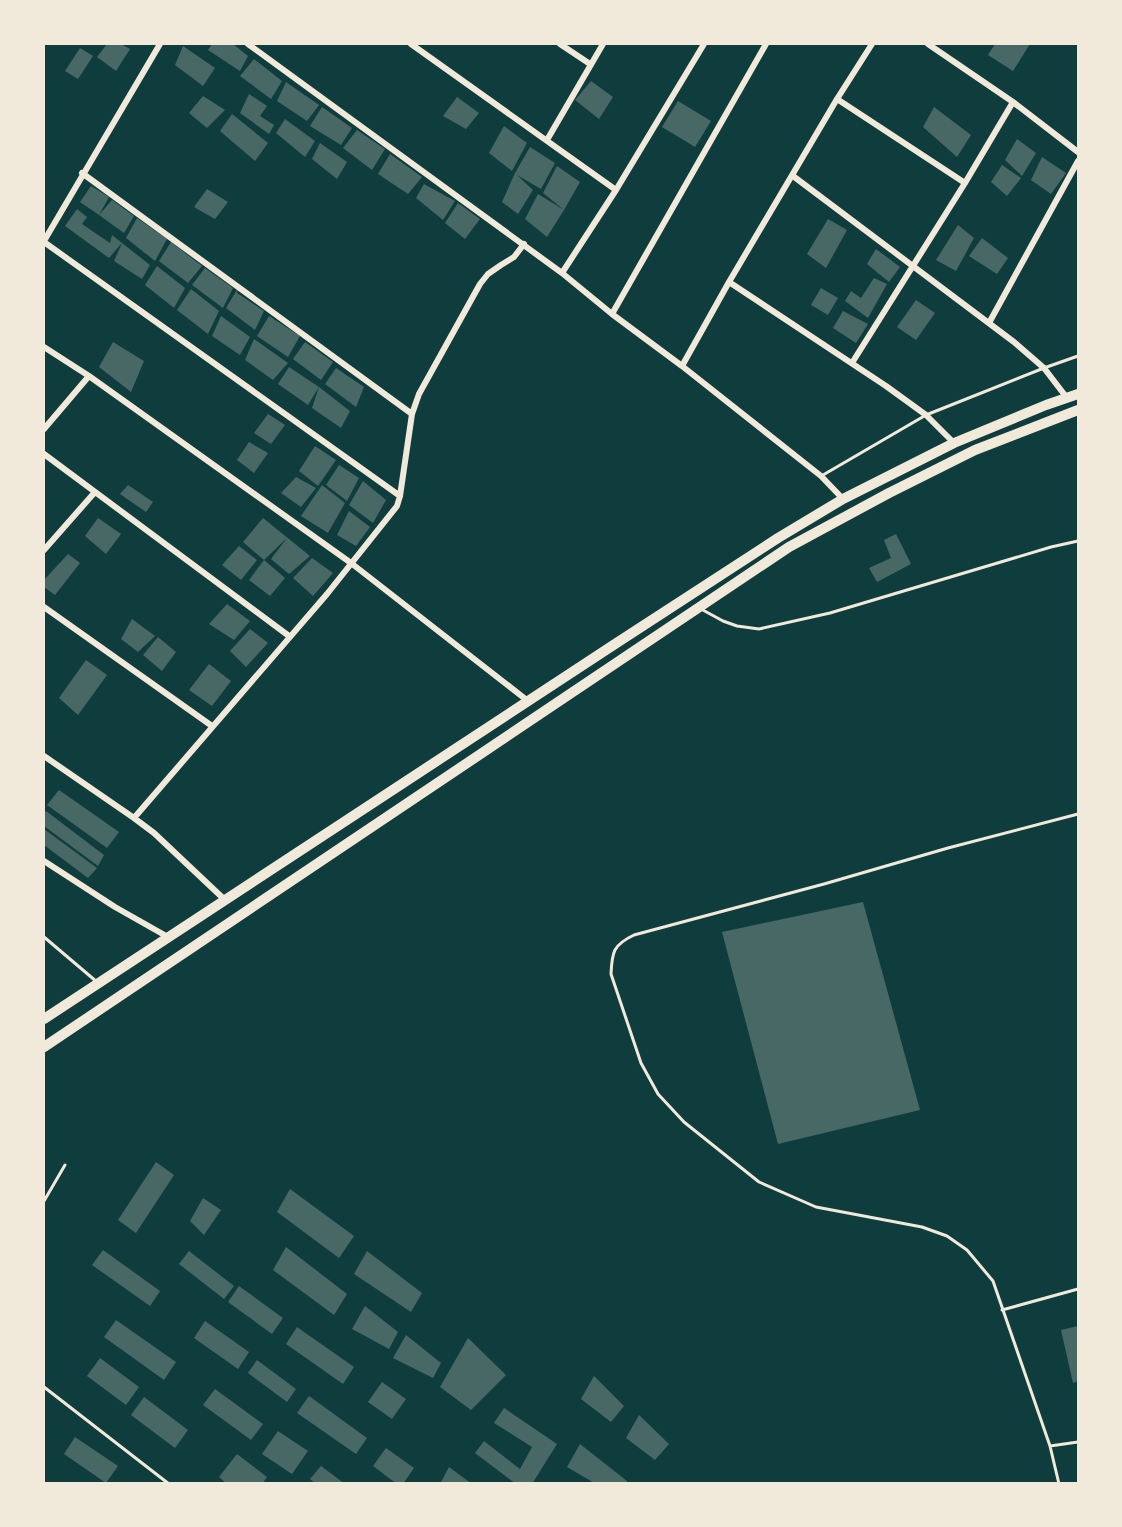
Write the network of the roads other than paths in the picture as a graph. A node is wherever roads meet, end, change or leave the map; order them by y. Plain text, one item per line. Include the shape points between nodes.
1 (160, 44) edge
2 (248, 44) edge
3 (411, 44) edge
4 (560, 44) edge
5 (603, 44) edge
6 (704, 44) edge
7 (766, 44) edge
8 (872, 44) edge
9 (928, 44) edge
10 (590, 64) junction
11 (837, 99) junction
12 (1013, 102) junction
13 (547, 140) junction
14 (1078, 152) edge
15 (1078, 162) edge
16 (82, 173) junction
17 (793, 176) junction
18 (965, 183) junction
19 (616, 190) junction
20 (44, 241) edge
21 (524, 244) junction
22 (914, 266) junction
23 (562, 273) junction
24 (729, 282) junction
25 (612, 314) junction
26 (990, 323) junction
27 (44, 347) edge
28 (1078, 356) edge
29 (852, 363) junction
30 (682, 366) junction
31 (1044, 368) junction
32 (89, 376) junction
33 (1078, 394) edge
34 (1067, 398) junction
35 (1078, 410) edge
36 (412, 414) junction
37 (926, 415) junction
38 (44, 429) edge
39 (954, 443) junction
40 (44, 454) edge
41 (821, 476) junction
42 (95, 492) junction
43 (400, 496) junction
44 (843, 499) junction
45 (1078, 541) edge
46 (44, 550) edge
47 (351, 563) junction
48 (44, 607) edge
49 (699, 608) junction
50 (289, 636) junction
51 (528, 701) junction
52 (212, 726) junction
53 (44, 756) edge
54 (1078, 814) edge
55 (134, 818) junction
56 (44, 861) edge
57 (225, 900) junction
58 (44, 937) edge
59 (168, 938) junction
60 (98, 983) junction
61 (44, 1019) edge
62 (44, 1047) edge
63 (65, 1165) dead end
64 (44, 1201) edge
65 (1078, 1289) edge
66 (1002, 1310) junction
67 (44, 1388) edge
68 (1078, 1442) edge
69 (1050, 1446) junction
70 (169, 1484) edge
71 (1059, 1484) edge

1 - 16 street
2 - 21 street
3 - 13 street
4 - 10 street
5 - 10 street
6 - 19 street
7 - 25 street
8 - 11 street
9 - 12 street
10 - 13 street
11 - 17 street
11 - 18 street
12 - 14 street
12 - 18 street
13 - 19 street
15 - 26 street
16 - 20 street
16 - 36 street
17 - 22 street
17 - 24 street
18 - 22 street
19 - 23 street
20 - 43 street
21 - 23 street
21 - 36 street via 480,284 419,394
22 - 26 street
22 - 29 street
23 - 25 street
24 - 29 street
24 - 30 street
25 - 30 street
26 - 31 street
27 - 32 street
28 - 31 lane
29 - 37 street
30 - 41 street
31 - 34 street
31 - 37 lane
32 - 38 street
32 - 47 street
33 - 34 highway
34 - 39 highway
35 - 49 highway via 975,450 889,493 789,547
36 - 43 street
37 - 39 street
37 - 41 lane
39 - 44 highway
40 - 42 street
41 - 44 street
42 - 46 street
42 - 50 street
43 - 47 street via 397,506
44 - 51 highway
45 - 49 lane via 830,613 759,629 737,626
47 - 50 street
47 - 51 street
48 - 52 street
49 - 62 highway
50 - 52 street
51 - 57 highway
52 - 55 street
53 - 55 street
54 - 66 lane via 634,935 620,943 612,962 611,974 641,1064 658,1094 684,1122 759,1182 816,1208 922,1227 947,1236 967,1250 993,1281
55 - 57 street
56 - 59 street
57 - 59 highway
58 - 60 lane
59 - 60 highway
60 - 61 highway
63 - 64 lane
65 - 66 lane
66 - 69 lane
67 - 70 lane
68 - 69 lane
69 - 71 lane

